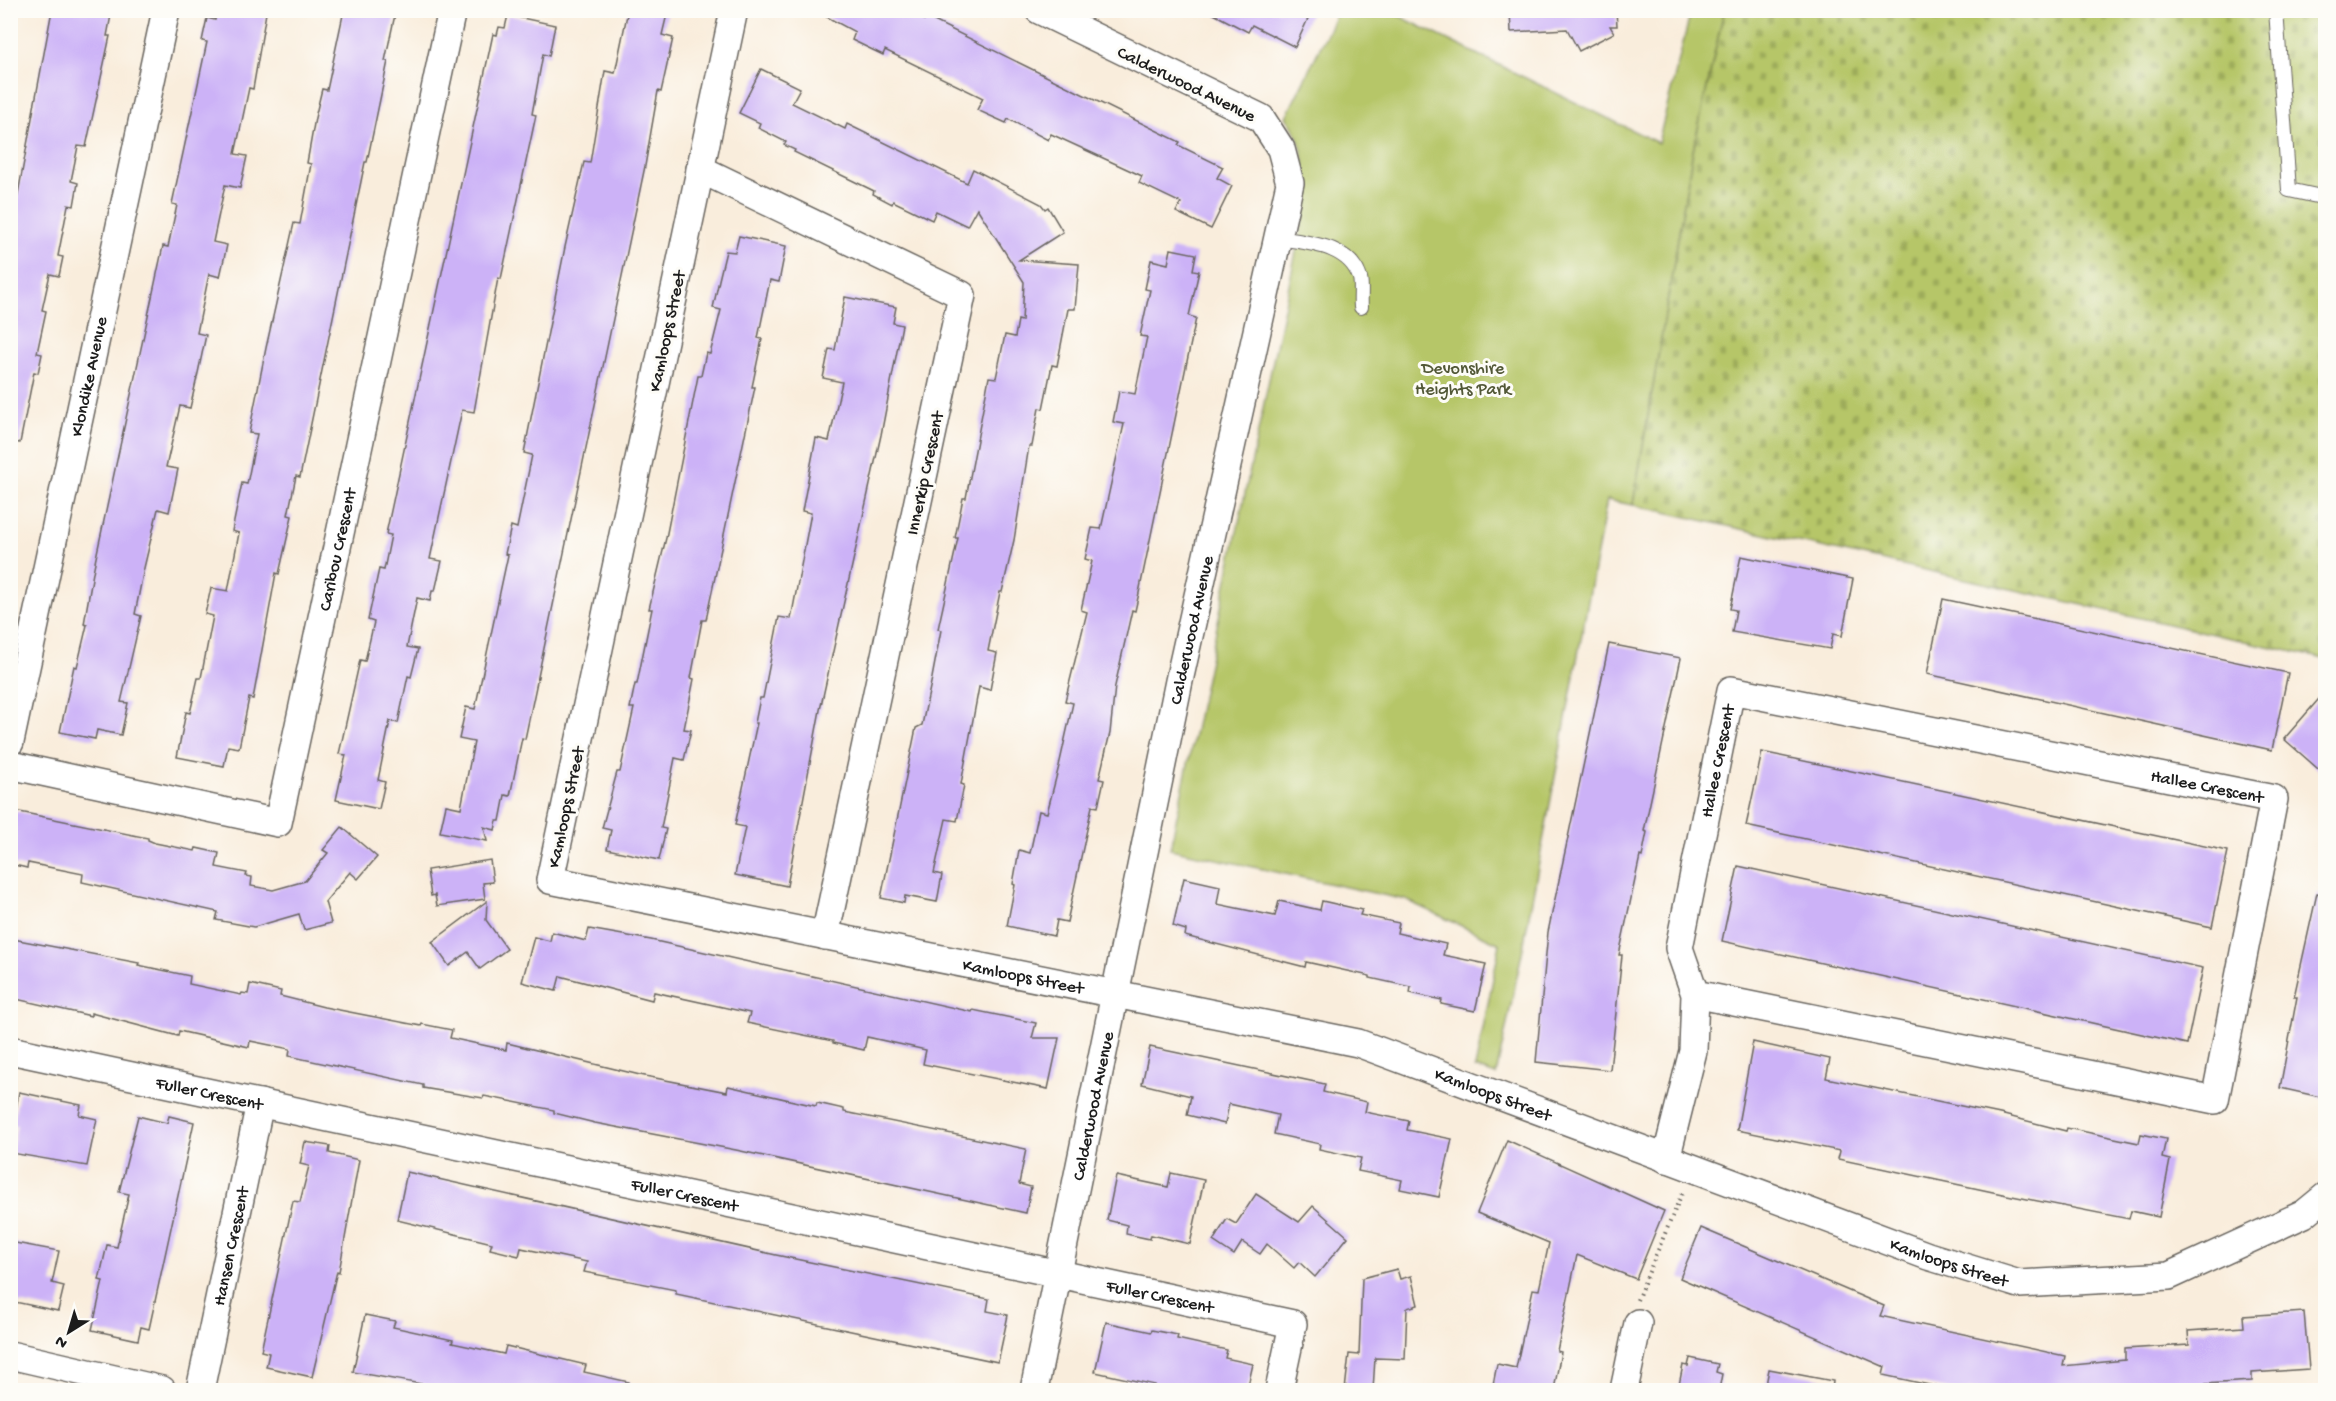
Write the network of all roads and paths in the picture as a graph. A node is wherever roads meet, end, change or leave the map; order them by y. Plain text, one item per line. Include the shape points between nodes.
1 (166, 10) edge
2 (452, 10) edge
3 (734, 10) edge
4 (1039, 10) edge
5 (2276, 10) edge
6 (700, 169) junction
7 (2325, 198) edge
8 (1278, 238) junction
9 (1361, 307) dead end
10 (10, 742) edge
11 (10, 765) edge
12 (825, 936) junction
13 (1115, 994) junction
14 (1695, 994) junction
15 (10, 1050) edge
16 (260, 1103) junction
17 (1666, 1159) junction
18 (1683, 1191) dead end
19 (2325, 1197) edge
20 (1059, 1274) junction
21 (1636, 1315) joint
22 (10, 1355) edge
23 (162, 1390) edge
24 (200, 1390) edge
25 (1034, 1390) edge
26 (1279, 1390) edge
27 (1624, 1390) edge

1 - 10 street, Klondike Avenue
2 - 11 street, Caribou Crescent via 278,823
3 - 6 street, Kamloops Street
4 - 8 street, Calderwood Avenue via 1261,118 1281,149 1290,183
5 - 7 lane via 2289,190
6 - 12 street, Innerkip Crescent via 962,295
6 - 12 street, Kamloops Street via 550,880
8 - 9 lane via 1330,247 1349,261 1360,278
8 - 13 street, Calderwood Avenue via 1179,681
12 - 13 street, Kamloops Street
13 - 17 street, Kamloops Street via 1358,1043
13 - 20 street, Calderwood Avenue
14 - 14 street, Hallee Crescent via 1679,948 1731,690 2274,799 2215,1100
14 - 17 street, Hallee Crescent via 1693,1051
15 - 16 street, Fuller Crescent
16 - 20 street, Fuller Crescent
16 - 24 street, Hansen Crescent
17 - 19 street, Kamloops Street via 1928,1256 2019,1284 2169,1276 2304,1214
18 - 21 path
20 - 25 street, Calderwood Avenue
20 - 26 street, Fuller Crescent via 1293,1324
21 - 27 street
22 - 23 street

